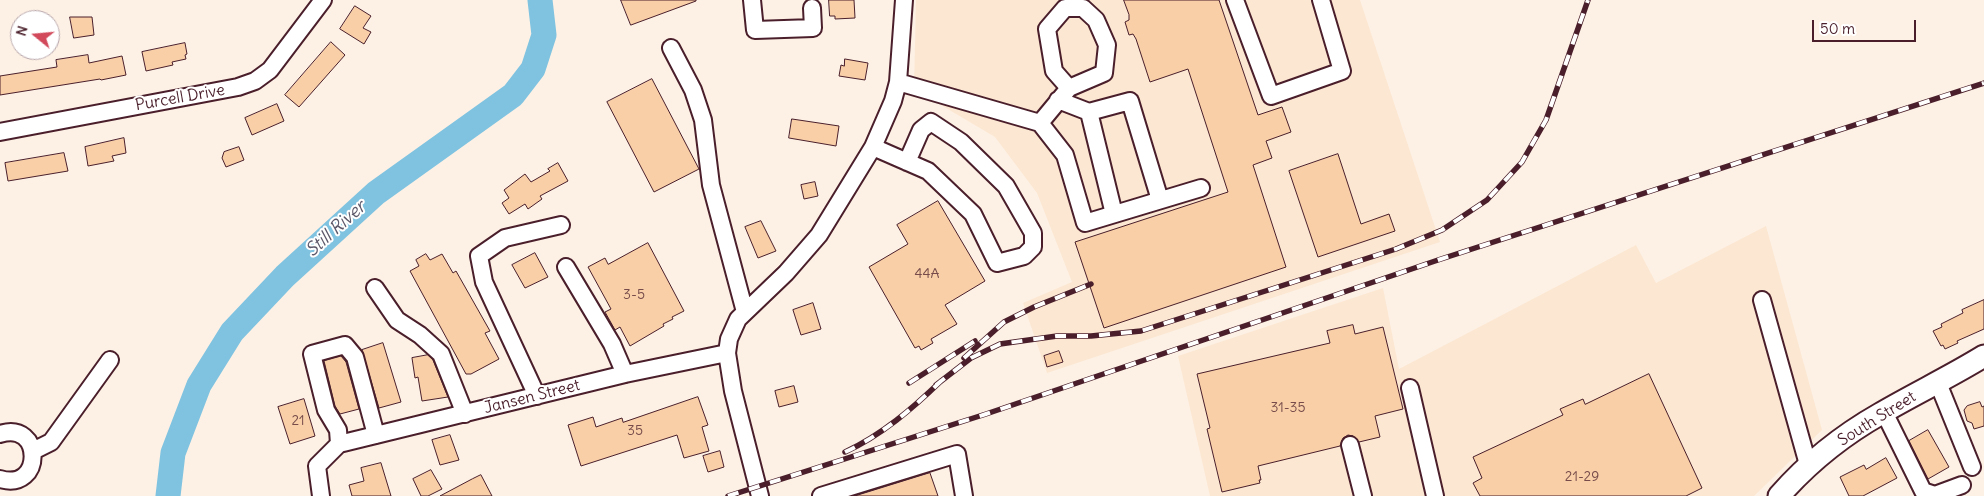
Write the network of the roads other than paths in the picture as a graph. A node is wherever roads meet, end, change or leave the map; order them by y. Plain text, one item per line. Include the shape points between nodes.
1 (323, 0) edge
2 (752, 0) edge
3 (904, 0) edge
4 (1235, 0) edge
5 (1321, 0) edge
6 (812, 8) dead end
7 (671, 48) dead end
8 (898, 82) junction
9 (1063, 94) junction
10 (1089, 112) junction
11 (1040, 122) junction
12 (0, 132) edge
13 (873, 147) junction
14 (907, 162) junction
15 (1201, 188) dead end
16 (1160, 200) junction
17 (1114, 214) junction
18 (560, 225) dead end
19 (566, 267) dead end
20 (375, 288) dead end
21 (1762, 300) dead end
22 (745, 312) junction
23 (726, 352) junction
24 (1984, 356) edge
25 (110, 360) dead end
26 (625, 374) junction
27 (1938, 383) junction
28 (1410, 388) dead end
29 (537, 396) junction
30 (1884, 412) junction
31 (465, 414) junction
32 (0, 434) edge
33 (376, 436) junction
34 (339, 444) junction
35 (1350, 445) dead end
36 (33, 451) junction
37 (1972, 467) dead end
38 (1808, 468) junction
39 (0, 479) edge
40 (1962, 485) dead end
41 (1787, 492) edge
42 (321, 496) edge
43 (760, 496) edge
44 (821, 496) edge
45 (964, 496) edge
46 (1363, 496) edge
47 (1435, 496) edge

1 - 12 street, Purcell Drive via 270,70 255,81 238,87
2 - 6 street via 755,30 813,28
3 - 8 street
4 - 5 street via 1271,96 1342,71
7 - 22 street via 694,90 704,120 711,185
8 - 11 street
8 - 13 street
9 - 9 street via 1054,71 1047,29 1065,8 1083,8 1096,20 1107,45 1104,73
9 - 10 street
9 - 11 street
10 - 16 street via 1130,101
10 - 17 street
11 - 17 street via 1065,155 1085,222
13 - 14 street
13 - 22 street via 819,236
14 - 14 street via 928,171 973,214 997,263 1024,256 1033,247 1032,233 1006,186 961,142 931,122 921,130
15 - 16 street
16 - 17 street
18 - 29 street via 505,238 479,256 484,282
19 - 26 street via 612,344
20 - 31 street via 397,320 441,354
21 - 38 street
22 - 23 street via 733,328
23 - 26 street, Jansen Street
23 - 43 street
24 - 27 main road, South Street
25 - 36 street via 51,442
26 - 29 street, Jansen Street
27 - 30 main road, South Street
27 - 37 street
28 - 47 street
29 - 31 street, Jansen Street
30 - 38 main road, South Street
30 - 40 street via 1923,491 1935,495
31 - 33 street, Jansen Street
32 - 36 street via 12,432 22,435 30,442
33 - 34 street, Jansen Street
33 - 34 street via 356,357 345,345 312,354 326,410 338,430
34 - 42 street via 317,466
35 - 46 street
36 - 39 street via 34,460 24,476 15,480
38 - 41 main road, South Street
44 - 45 street via 957,454

